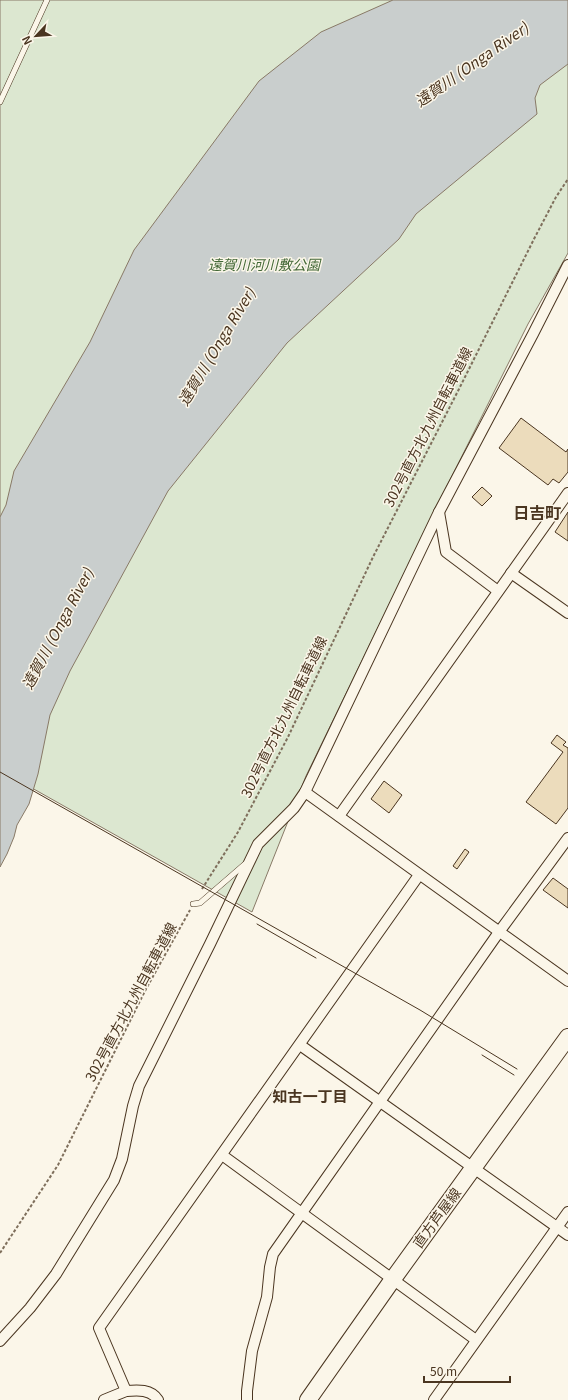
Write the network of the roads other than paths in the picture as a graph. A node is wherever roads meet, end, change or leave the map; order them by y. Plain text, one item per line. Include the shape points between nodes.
1 (47, 0) edge
2 (0, 102) edge
3 (568, 265) edge
4 (568, 493) edge
5 (439, 512) junction
6 (511, 573) junction
7 (498, 591) junction
8 (568, 614) edge
9 (305, 792) junction
10 (339, 816) junction
11 (568, 838) edge
12 (251, 859) junction
13 (419, 874) junction
14 (194, 904) road end
15 (499, 932) junction
16 (568, 981) edge
17 (568, 1037) edge
18 (300, 1045) junction
19 (380, 1101) junction
20 (222, 1155) junction
21 (474, 1168) junction
22 (568, 1212) edge
23 (303, 1213) junction
24 (557, 1227) junction
25 (568, 1235) edge
26 (392, 1280) junction
27 (476, 1340) junction
28 (0, 1341) edge
29 (126, 1391) junction
30 (104, 1400) edge
31 (158, 1400) edge
32 (247, 1400) edge
33 (308, 1400) edge
34 (434, 1400) edge

1 - 2 lane
3 - 5 street
4 - 6 street
5 - 7 street via 446,552
5 - 9 street
6 - 7 street
6 - 8 street
7 - 10 street
9 - 10 street
9 - 12 street via 294,808 258,844
10 - 13 street
11 - 15 street
12 - 14 lane via 200,903
12 - 28 street via 139,1086 132,1106 122,1159 114,1180 56,1274
13 - 15 street
13 - 18 street
15 - 16 street
15 - 19 street
17 - 21 main road, 直方芦屋線
18 - 19 street
18 - 20 street
19 - 21 street
19 - 23 street
20 - 23 street
20 - 29 street via 99,1328
21 - 24 street
21 - 26 main road, 直方芦屋線
22 - 24 street
23 - 26 street
23 - 32 street via 273,1254 267,1297 252,1352
24 - 25 street
24 - 27 street
26 - 27 street
26 - 33 main road, 直方芦屋線
27 - 34 street
29 - 30 street
29 - 31 street via 152,1393

